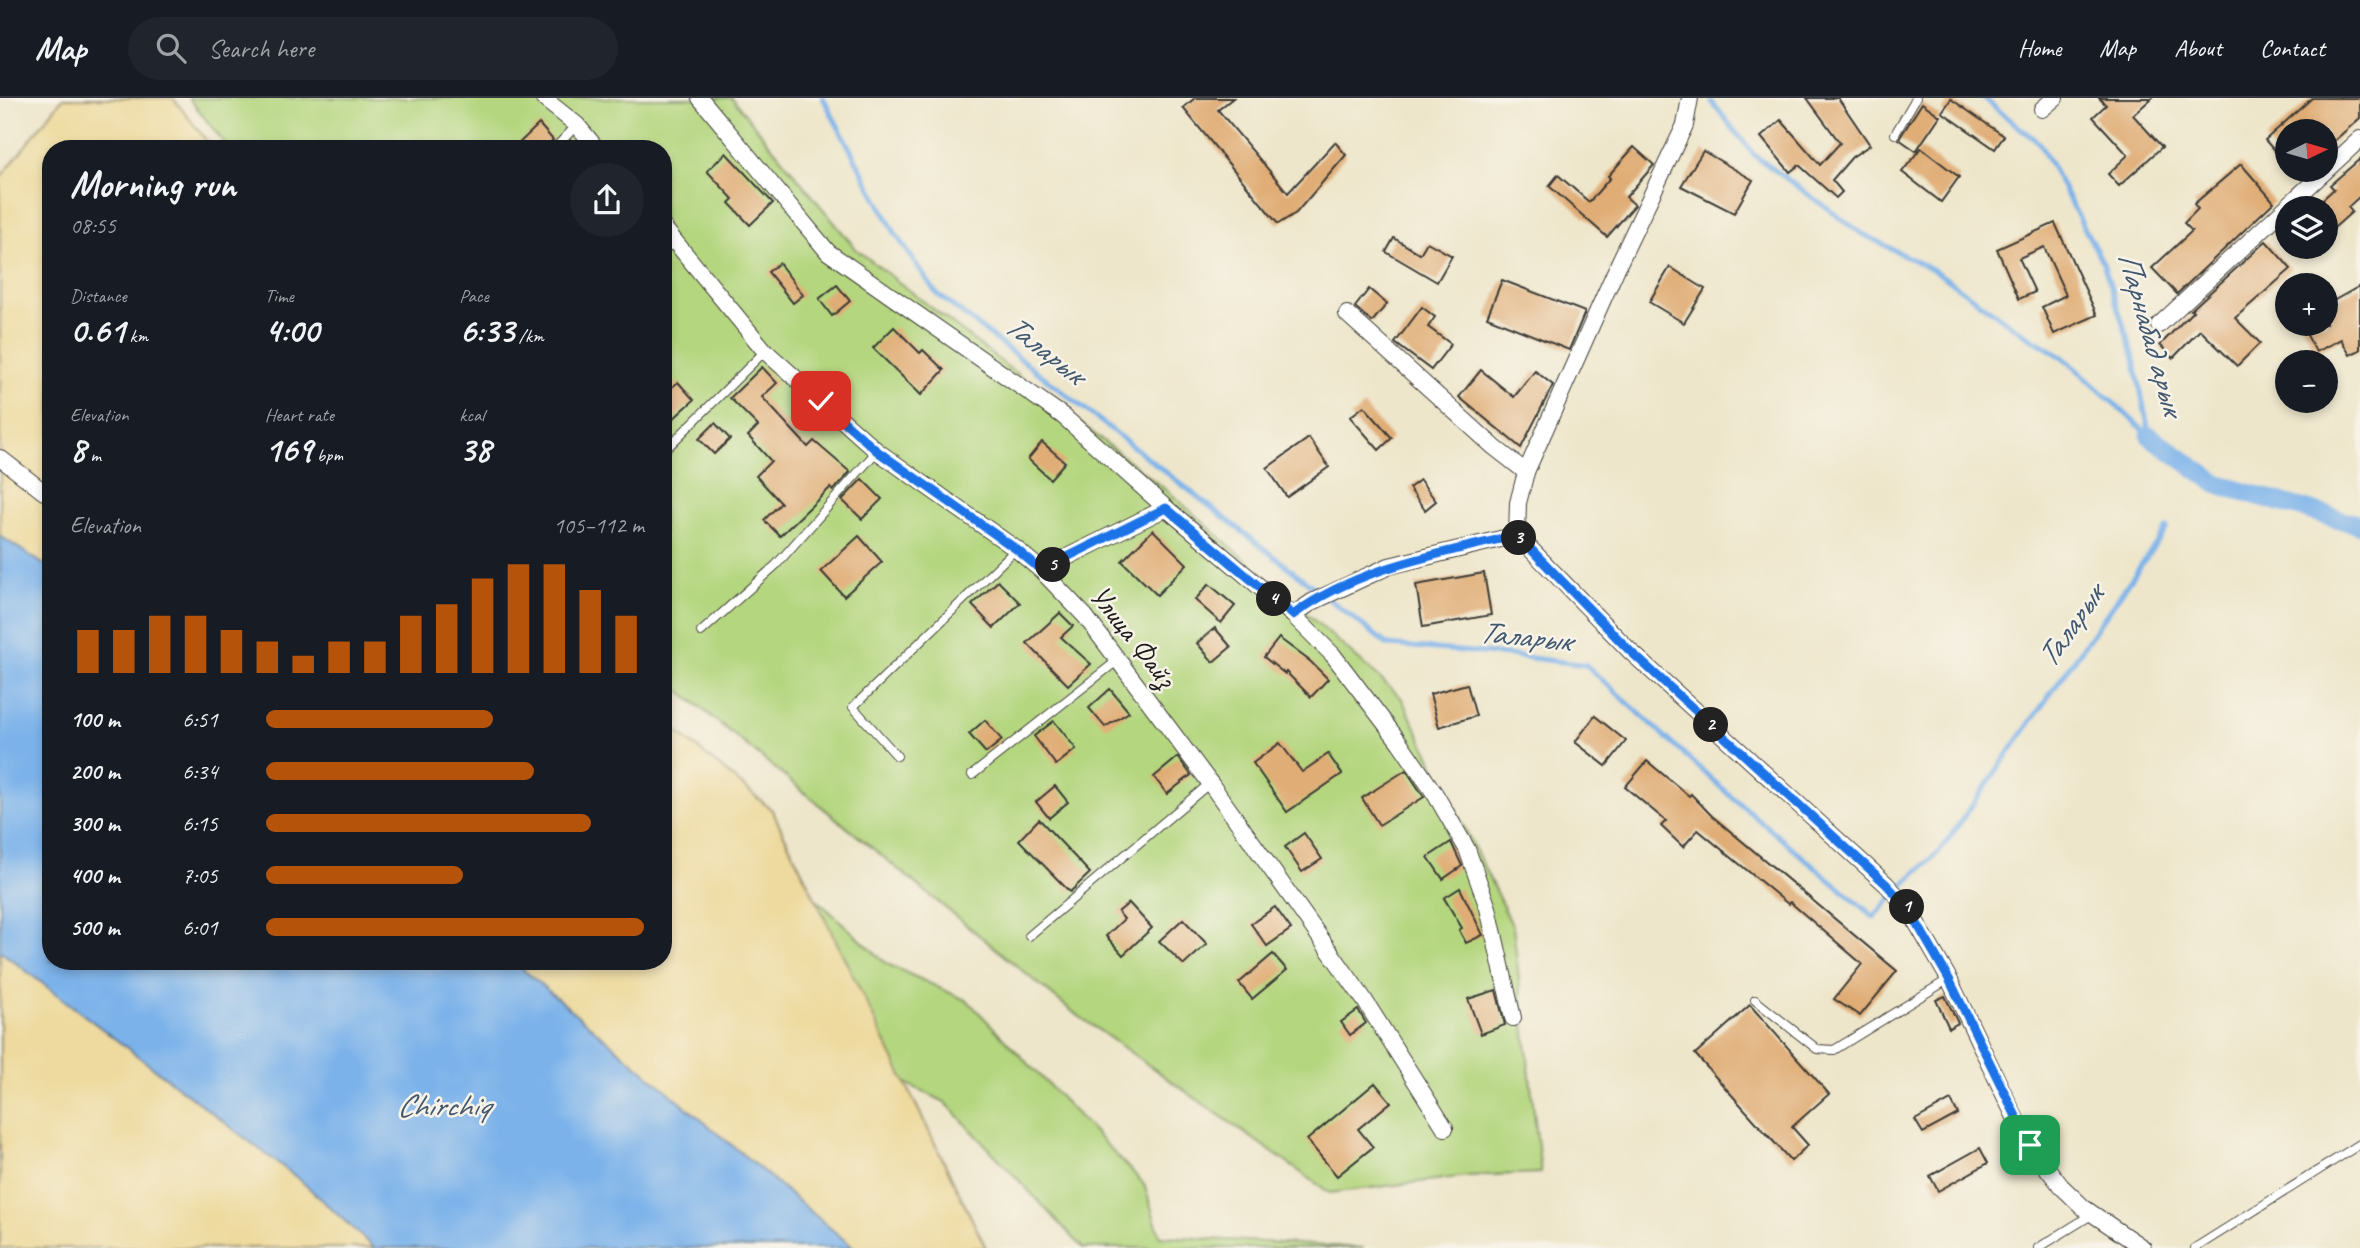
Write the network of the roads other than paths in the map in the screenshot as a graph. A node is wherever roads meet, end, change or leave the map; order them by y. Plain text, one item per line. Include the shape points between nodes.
1 (543, 98) edge
2 (700, 98) edge
3 (1690, 98) edge
4 (1916, 98) edge
5 (577, 125) junction
6 (1895, 134) dead end
7 (2360, 139) edge
8 (563, 140) edge
9 (590, 140) edge
10 (672, 249) edge
11 (1346, 314) dead end
12 (2159, 325) dead end
13 (765, 351) junction
14 (672, 443) edge
15 (877, 451) junction
16 (0, 458) edge
17 (1526, 472) junction
18 (42, 490) edge
19 (1166, 508) junction
20 (1517, 535) junction
21 (1016, 549) junction
22 (1041, 570) junction
23 (1293, 615) junction
24 (701, 632) dead end
25 (1118, 660) junction
26 (897, 756) dead end
27 (972, 775) dead end
28 (1210, 783) junction
29 (1029, 936) dead end
30 (1949, 979) junction
31 (1755, 1000) dead end
32 (1513, 1018) dead end
33 (1445, 1128) dead end
34 (2360, 1144) edge
35 (2093, 1214) junction
36 (2038, 1248) edge
37 (2143, 1248) edge
38 (2195, 1248) edge

1 - 5 street
2 - 19 street via 828,252 1063,416
3 - 17 street via 1685,125
4 - 6 lane
5 - 8 lane
5 - 9 street
7 - 12 street
10 - 13 street, Улица Файз
11 - 17 street
13 - 14 lane
13 - 15 street, Улица Файз
15 - 21 street, Улица Файз
15 - 24 lane via 776,565
16 - 18 street
17 - 20 street via 1518,503
19 - 22 street
19 - 23 street
20 - 23 street via 1389,566 1312,601
20 - 30 street via 1630,651 1886,884 1908,908
21 - 22 street, Улица Файз
21 - 26 lane via 853,707
22 - 25 street, Улица Файз via 1085,616
23 - 32 street via 1333,655 1400,743 1467,849 1488,908
25 - 27 lane
25 - 28 street, Улица Файз
28 - 29 lane
28 - 33 street, Улица Файз via 1363,998
30 - 31 lane via 1834,1050 1817,1049
30 - 35 street via 2030,1145 2061,1186
34 - 38 lane
35 - 36 lane
35 - 37 street

